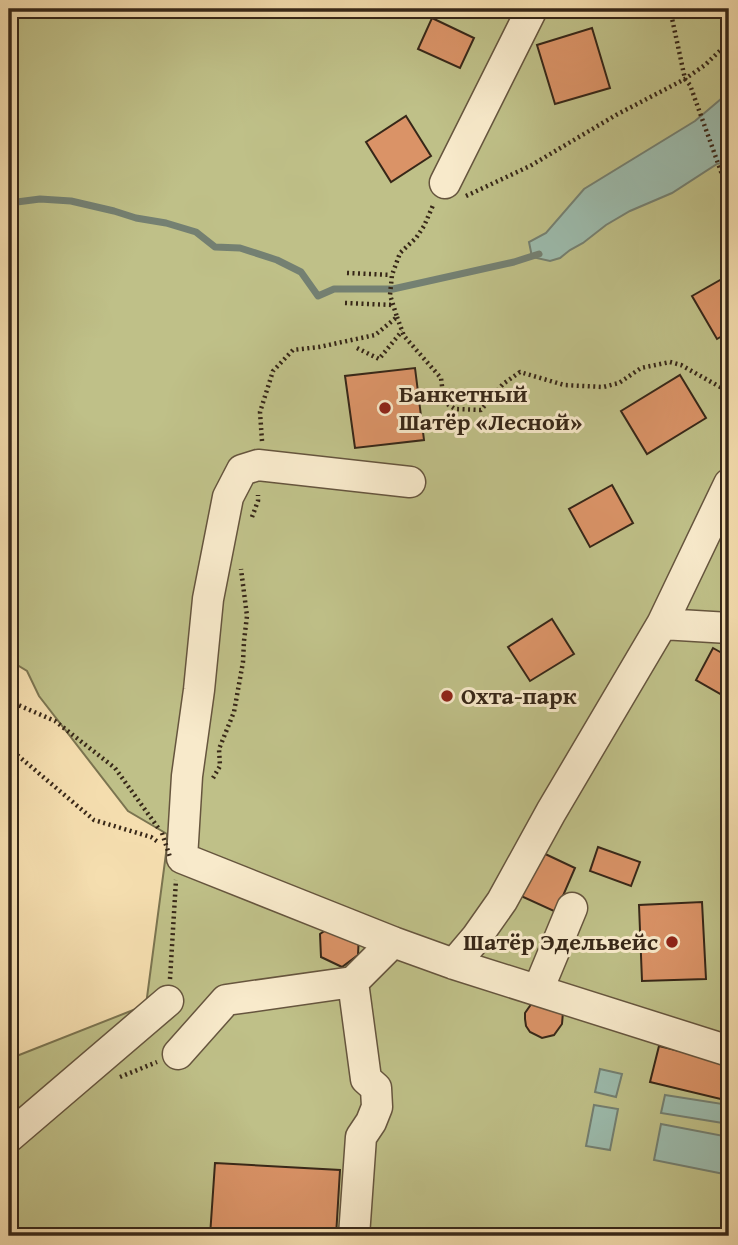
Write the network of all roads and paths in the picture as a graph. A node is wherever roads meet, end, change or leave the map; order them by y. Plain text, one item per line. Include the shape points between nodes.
1 (532, 9) edge
2 (670, 9) edge
3 (729, 42) edge
4 (685, 79) junction
5 (729, 194) edge
6 (448, 197) junction
7 (347, 272) dead end
8 (391, 276) junction
9 (345, 303) dead end
10 (393, 306) junction
11 (397, 317) junction
12 (402, 331) junction
13 (357, 348) dead end
14 (729, 392) edge
15 (258, 466) junction
16 (410, 482) dead end
17 (729, 484) edge
18 (250, 522) dead end
19 (240, 563) dead end
20 (662, 624) junction
21 (729, 628) edge
22 (9, 701) edge
23 (9, 748) edge
24 (207, 789) dead end
25 (176, 858) junction
26 (572, 908) dead end
27 (393, 942) junction
28 (454, 964) junction
29 (353, 982) junction
30 (538, 990) junction
31 (168, 1001) joint
32 (729, 1051) edge
33 (177, 1054) joint
34 (118, 1078) dead end
35 (9, 1137) edge
36 (354, 1236) edge

1 - 6 lane
2 - 4 path
3 - 4 path
4 - 5 path
4 - 6 path via 530,166
6 - 8 path via 427,215 416,238 400,253
7 - 8 path
8 - 10 path
9 - 10 path
10 - 11 path
11 - 12 path
11 - 15 path via 375,335 293,350 273,371 260,412
12 - 13 path via 379,359
12 - 14 path via 441,378 444,402 455,410 481,410 520,372 564,385 603,387 619,383 640,368 670,362
15 - 16 lane
15 - 18 path via 258,500
15 - 25 lane via 242,470 228,497 210,586
17 - 20 lane
19 - 24 path via 247,616 243,662 234,712 219,749 220,766
20 - 21 lane
20 - 28 lane via 502,901
22 - 25 path, bridge via 55,721 115,768
23 - 25 path via 94,820 151,837
25 - 27 lane
25 - 31 path
26 - 30 lane
27 - 28 lane
27 - 29 lane
28 - 30 lane
29 - 33 lane via 226,1000
29 - 36 lane via 366,1079 376,1088 377,1107 360,1137
30 - 32 lane
31 - 35 lane
33 - 34 path

